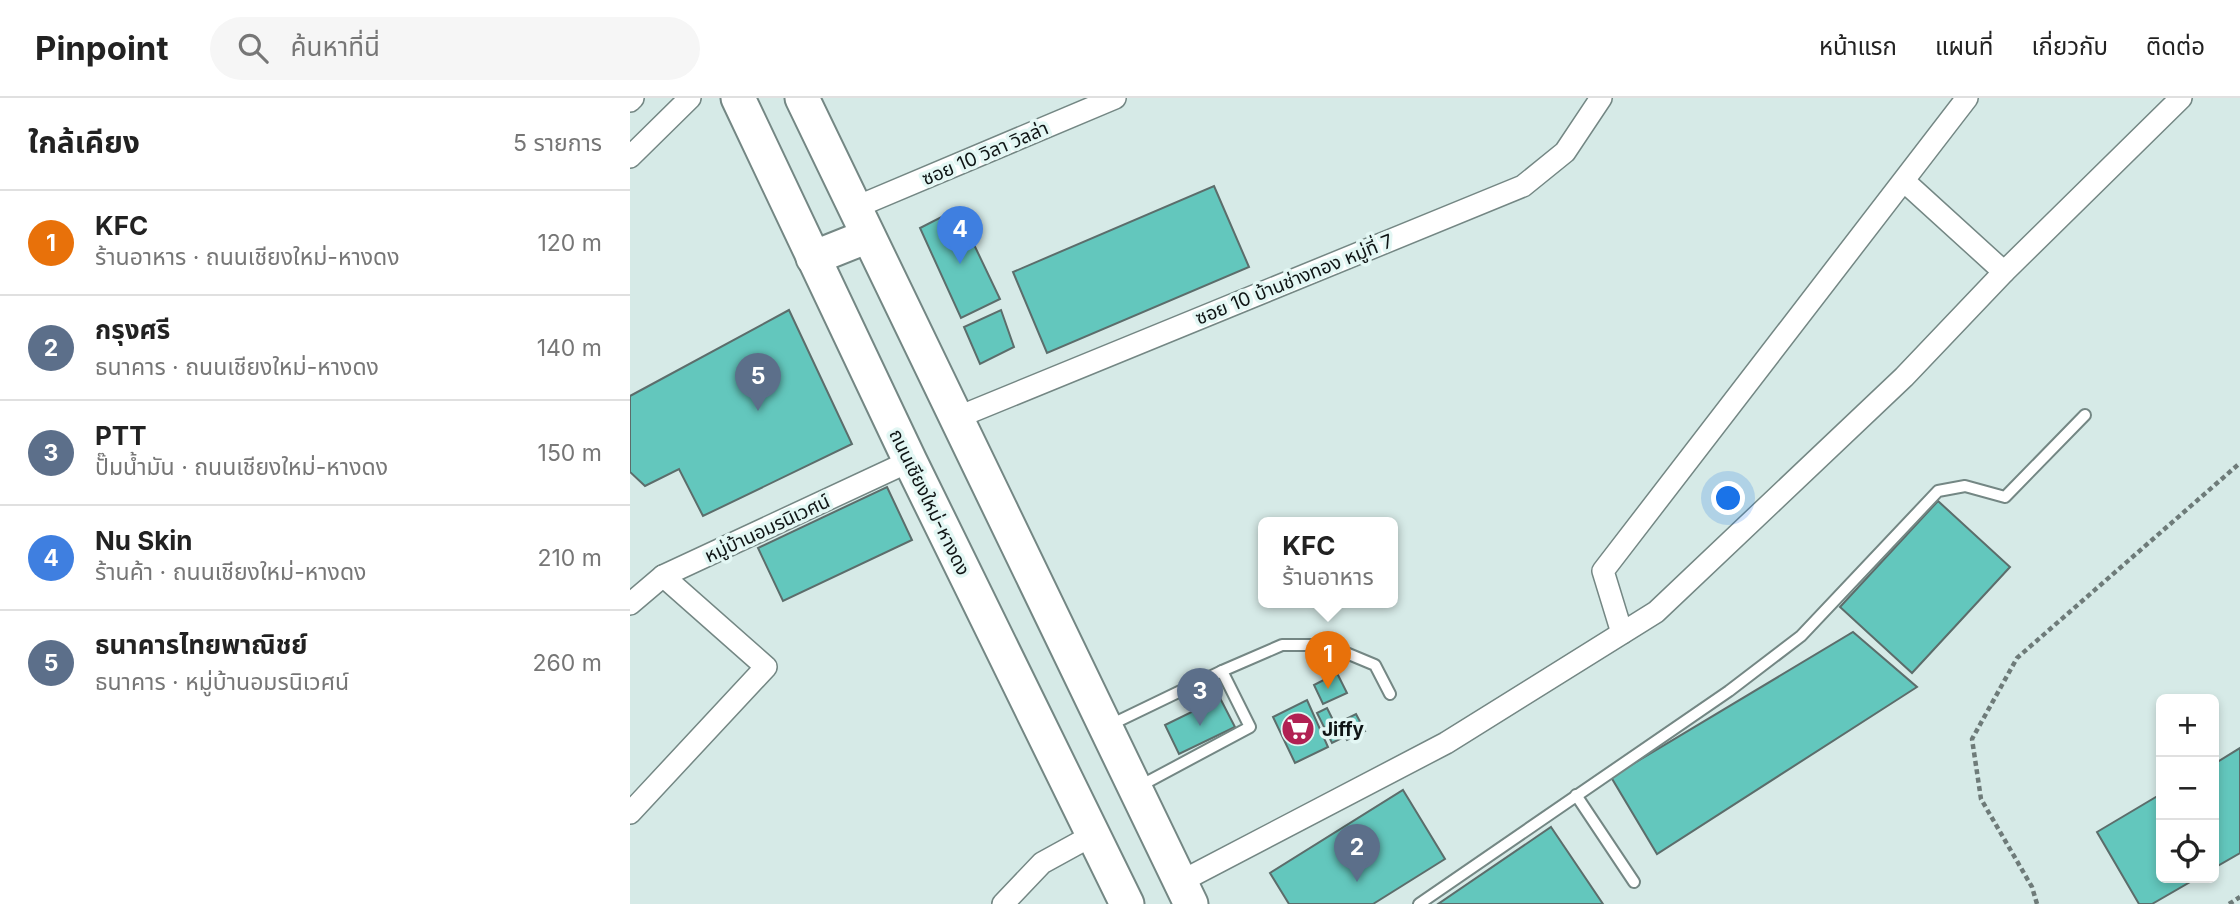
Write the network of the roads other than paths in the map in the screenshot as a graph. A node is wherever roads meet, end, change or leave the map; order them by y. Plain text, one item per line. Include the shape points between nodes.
1 (690, 98) edge
2 (738, 98) edge
3 (802, 98) edge
4 (1115, 98) edge
5 (1601, 98) edge
6 (1967, 98) edge
7 (2181, 98) edge
8 (630, 157) edge
9 (1904, 181) junction
10 (861, 222) junction
11 (813, 258) junction
12 (2004, 272) junction
13 (2085, 415) dead end
14 (956, 418) junction
15 (910, 461) junction
16 (663, 576) junction
17 (630, 604) edge
18 (1622, 633) junction
19 (1222, 671) junction
20 (1390, 694) dead end
21 (1105, 728) junction
22 (1135, 789) junction
23 (1576, 795) junction
24 (630, 813) edge
25 (1093, 835) junction
26 (1634, 882) dead end
27 (1185, 893) edge
28 (1003, 904) edge
29 (1127, 904) edge
30 (1419, 904) edge

1 - 8 street
2 - 11 main road, ถนนเชียงใหม่-หางดง
3 - 10 main road
4 - 10 street, ซอย 10 วิลา วิลล่า
5 - 14 street, ซอย 10 บ้านช่างทอง หมู่ที่ 7 via 1565,152 1522,186
6 - 9 street
7 - 12 street
9 - 12 street
9 - 18 street via 1603,570
10 - 11 main road
10 - 14 main road
11 - 15 main road, ถนนเชียงใหม่-หางดง
12 - 18 street via 1904,377 1666,603
13 - 23 lane via 2004,497 1965,486 1934,494 1801,636
14 - 21 main road
15 - 16 street, หมู่บ้านอมรนิเวศน์
15 - 25 main road, ถนนเชียงใหม่-หางดง
16 - 17 street, หมู่บ้านอมรนิเวศน์
16 - 24 street via 766,667
18 - 27 street via 1447,743
19 - 20 lane via 1282,645 1327,645 1375,665
19 - 21 lane
19 - 22 lane via 1250,727
21 - 22 main road
22 - 27 main road
23 - 26 lane
23 - 30 lane
25 - 28 street via 1042,863
25 - 29 main road, ถนนเชียงใหม่-หางดง

